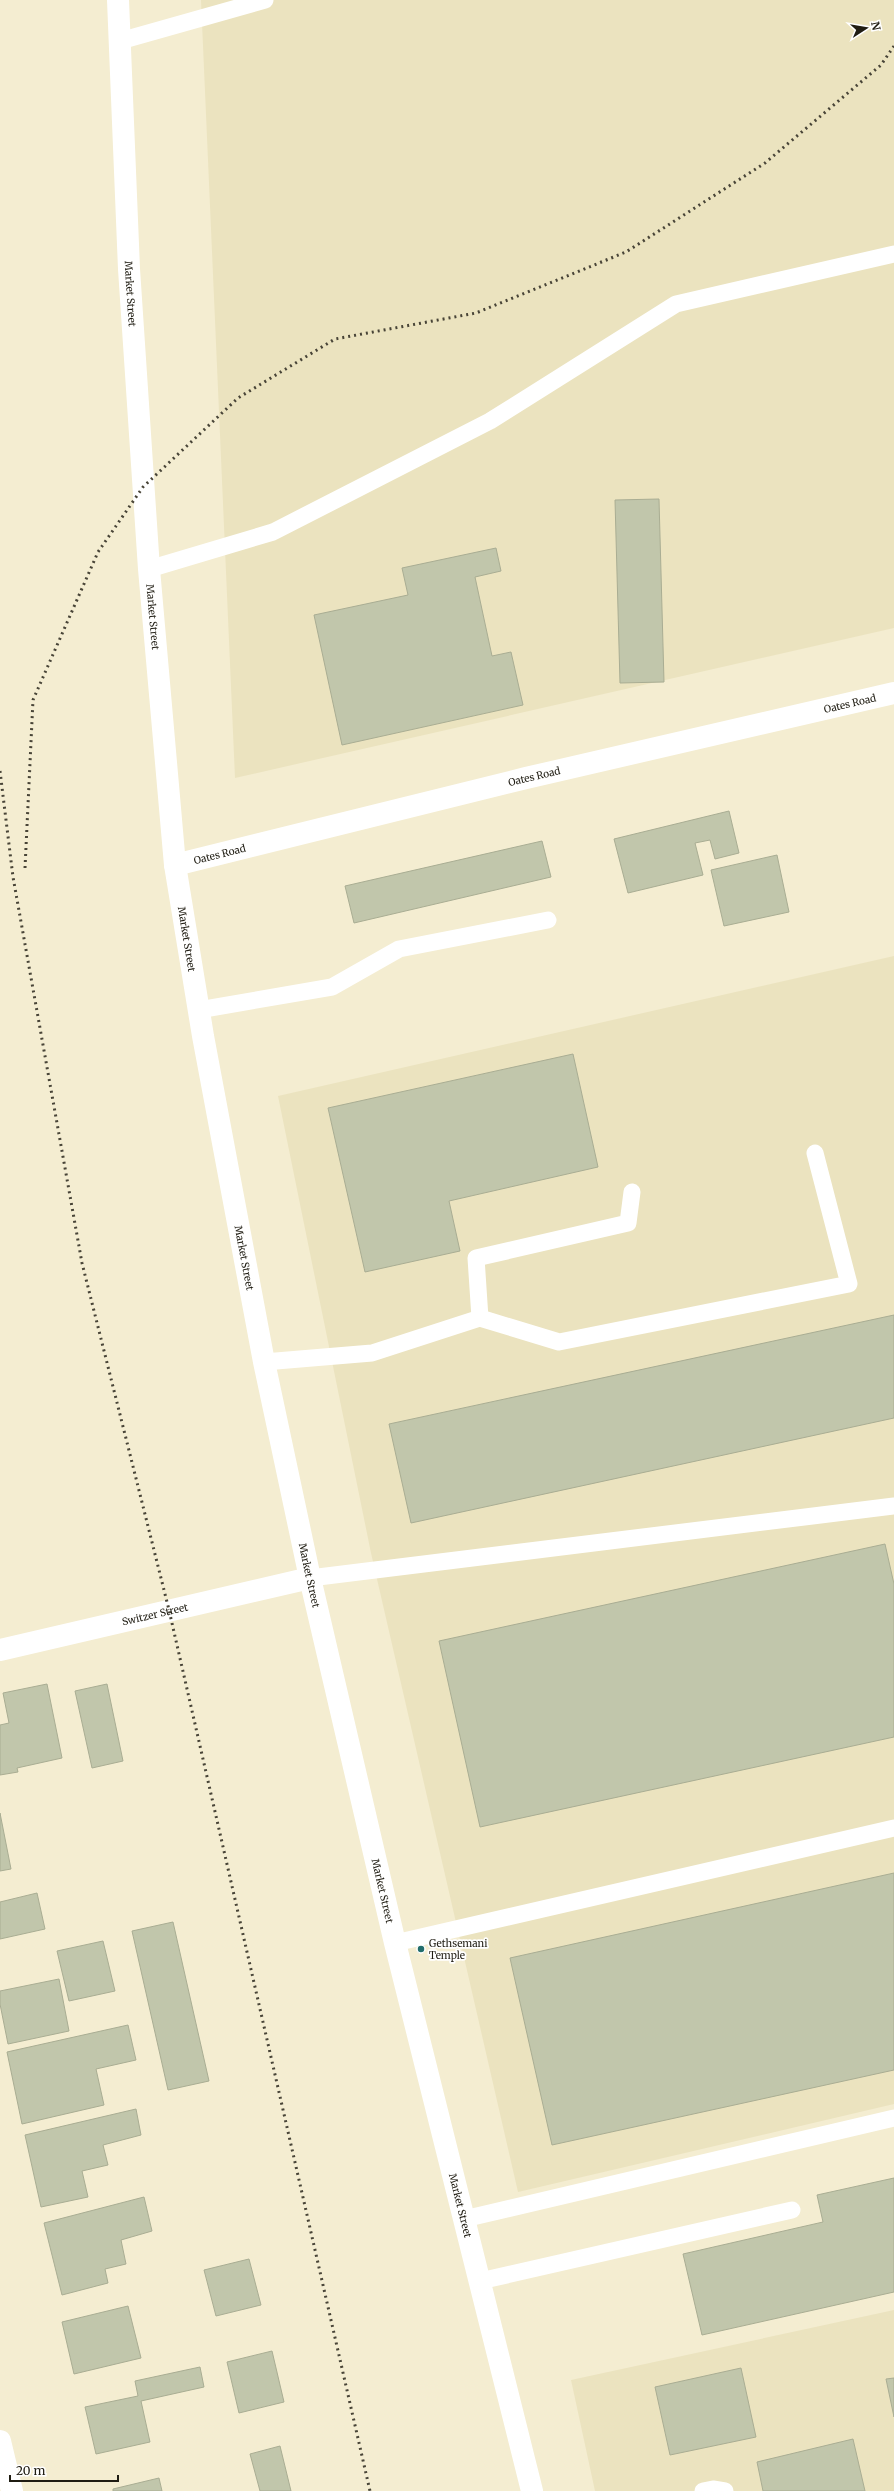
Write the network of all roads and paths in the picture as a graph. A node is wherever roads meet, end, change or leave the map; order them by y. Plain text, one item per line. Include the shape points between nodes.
1 (118, 0) edge
2 (265, 0) edge
3 (120, 41) junction
4 (894, 254) edge
5 (149, 568) junction
6 (894, 693) edge
7 (175, 865) junction
8 (548, 920) dead end
9 (199, 1010) junction
10 (814, 1153) dead end
11 (632, 1192) dead end
12 (480, 1318) junction
13 (264, 1362) junction
14 (894, 1506) edge
15 (310, 1578) junction
16 (0, 1650) edge
17 (894, 1828) edge
18 (395, 1943) junction
19 (894, 2118) edge
20 (792, 2210) dead end
21 (464, 2219) junction
22 (480, 2281) junction
23 (0, 2441) edge
24 (12, 2491) edge
25 (532, 2491) edge
26 (703, 2491) edge
27 (724, 2491) edge

1 - 3 main road, Market Street
2 - 3 lane
3 - 5 main road, Market Street via 129,269
4 - 5 lane via 676,304 490,421 273,532
5 - 7 main road, Market Street
6 - 7 main road, Oates Road via 526,778
7 - 9 main road, Market Street
8 - 9 lane via 399,949 332,987
9 - 13 main road, Market Street
10 - 12 lane via 849,1284 559,1342
11 - 12 lane via 628,1223 476,1258
12 - 13 lane via 372,1353
13 - 15 main road, Market Street
14 - 15 lane
15 - 16 main road, Switzer Street
15 - 18 main road, Market Street
17 - 18 lane
18 - 21 main road, Market Street
19 - 21 lane
20 - 22 lane
21 - 22 main road, Market Street
22 - 25 main road, Market Street
23 - 24 main road
26 - 27 lane

